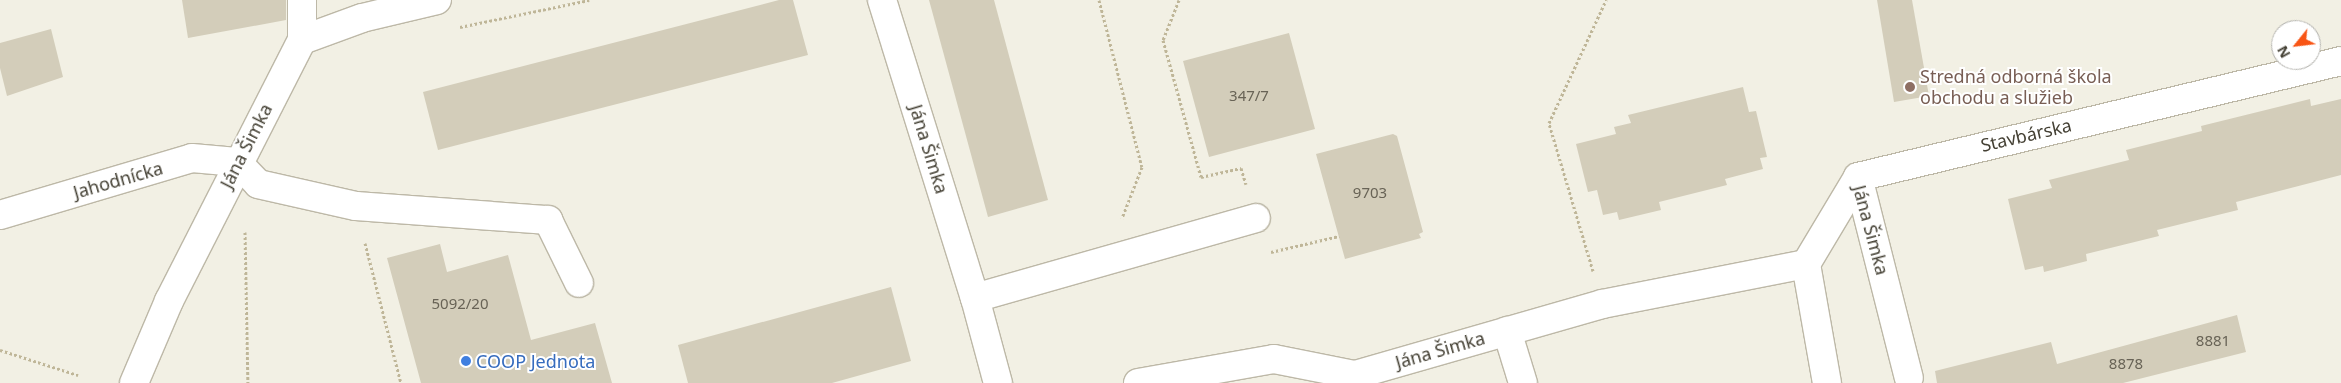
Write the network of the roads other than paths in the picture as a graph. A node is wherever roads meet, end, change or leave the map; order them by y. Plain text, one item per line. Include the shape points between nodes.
1 (302, 0) edge
2 (437, 0) edge
3 (882, 0) edge
4 (302, 40) junction
5 (2341, 61) edge
6 (237, 162) junction
7 (1858, 177) junction
8 (0, 215) edge
9 (1256, 218) road end
10 (1806, 264) junction
11 (579, 283) dead end
12 (975, 298) junction
13 (1507, 331) junction
14 (1909, 378) dead end
15 (134, 383) edge
16 (998, 383) edge
17 (1138, 383) edge
18 (1523, 383) edge
19 (1827, 383) edge

1 - 4 street
2 - 4 street via 362,18
3 - 12 street, Jána Šimka
4 - 6 street, Jána Šimka
5 - 7 street, Stavbárska
6 - 8 street, Jahodnícka via 192,158
6 - 11 street via 258,184 356,206 548,220
6 - 15 street, Jána Šimka via 169,301
7 - 10 street, Jána Šimka
7 - 14 street, Jána Šimka
9 - 12 street
10 - 13 street, Jána Šimka via 1602,304
10 - 19 street
12 - 16 street, Jána Šimka
13 - 17 street, Jána Šimka via 1356,375 1274,359
13 - 18 street, Jána Šimka

